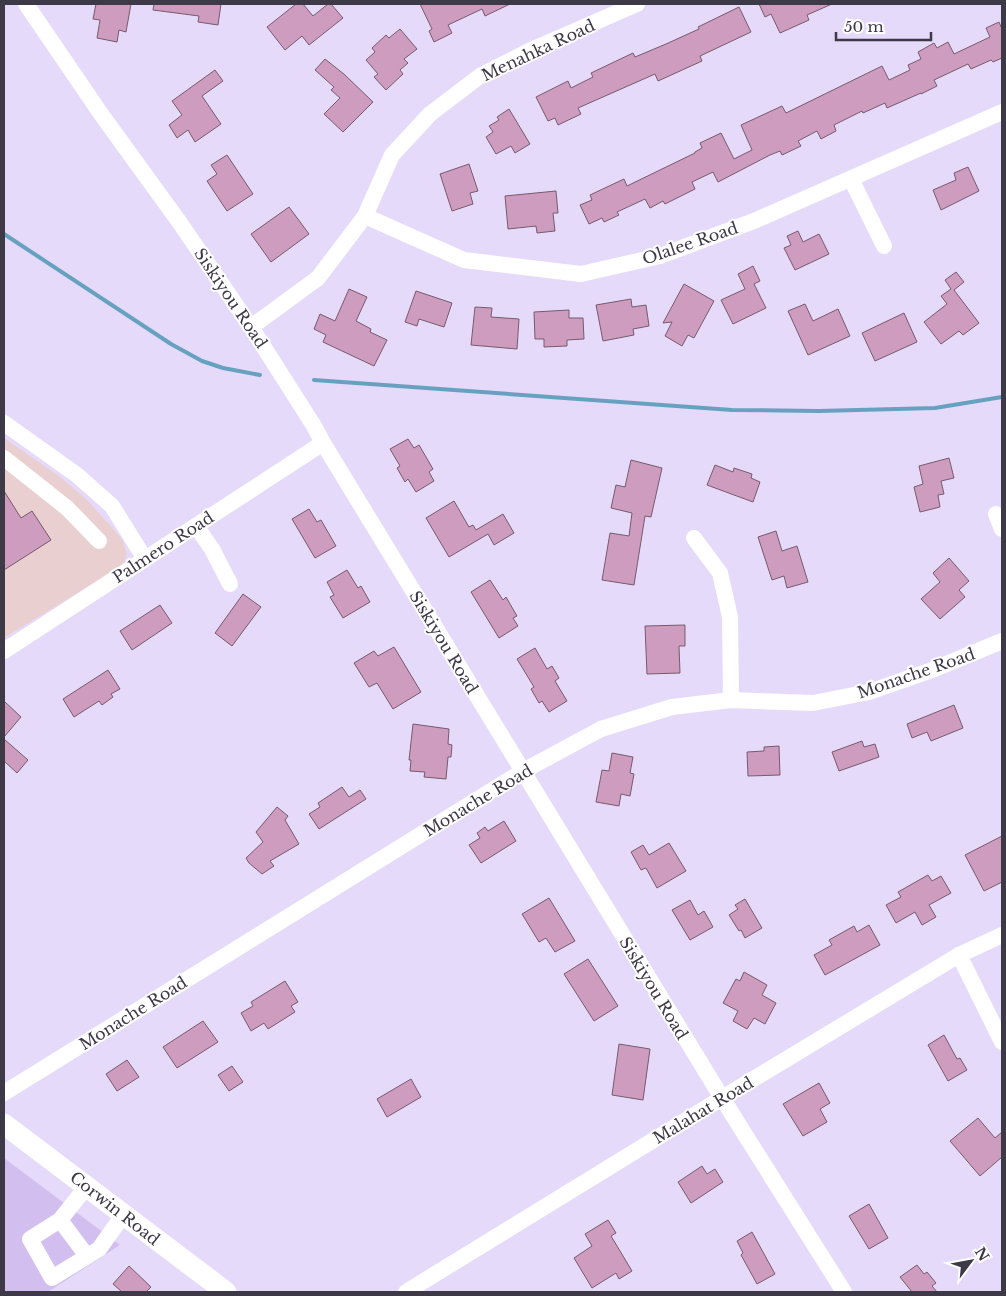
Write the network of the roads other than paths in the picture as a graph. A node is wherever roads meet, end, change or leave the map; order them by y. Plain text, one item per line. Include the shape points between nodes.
1 (26, 4) edge
2 (637, 4) edge
3 (1002, 112) edge
4 (851, 179) junction
5 (365, 216) junction
6 (884, 246) dead end
7 (251, 327) junction
8 (4, 422) edge
9 (323, 443) junction
10 (4, 458) edge
11 (196, 526) junction
12 (694, 538) dead end
13 (99, 541) dead end
14 (145, 559) junction
15 (230, 584) dead end
16 (1002, 640) edge
17 (4, 651) edge
18 (731, 700) junction
19 (523, 771) junction
20 (1002, 935) edge
21 (959, 955) junction
22 (1002, 1042) edge
23 (4, 1093) edge
24 (722, 1098) junction
25 (4, 1124) edge
26 (87, 1186) junction
27 (124, 1214) junction
28 (60, 1220) junction
29 (87, 1256) junction
30 (226, 1292) edge
31 (406, 1292) edge
32 (844, 1292) edge

1 - 7 street, Siskiyou Road
2 - 5 street, Menahka Road via 480,76 430,114 392,155
3 - 4 street, Olalee Road
4 - 5 street, Olalee Road via 754,221 660,256 580,274 464,260
4 - 6 street
5 - 7 street, Menahka Road via 318,278
7 - 9 street, Siskiyou Road
8 - 14 street via 77,475 112,506
9 - 11 street, Palmero Road
9 - 19 street, Siskiyou Road
10 - 13 street via 67,508
11 - 14 street, Palmero Road
11 - 15 street
12 - 18 street via 720,573 730,617
14 - 17 street, Palmero Road
16 - 18 street, Monache Road via 869,692 813,703
18 - 19 street, Monache Road via 672,707 601,729
19 - 23 street, Monache Road
19 - 24 street, Siskiyou Road
20 - 21 street, Malahat Road
21 - 22 street
21 - 24 street, Malahat Road
24 - 31 street, Malahat Road
24 - 32 street, Siskiyou Road
25 - 26 main road, Corwin Road
26 - 27 main road, Corwin Road
26 - 28 street
27 - 29 street via 99,1249
27 - 30 main road, Corwin Road
28 - 29 street
28 - 29 street via 30,1239 52,1278

